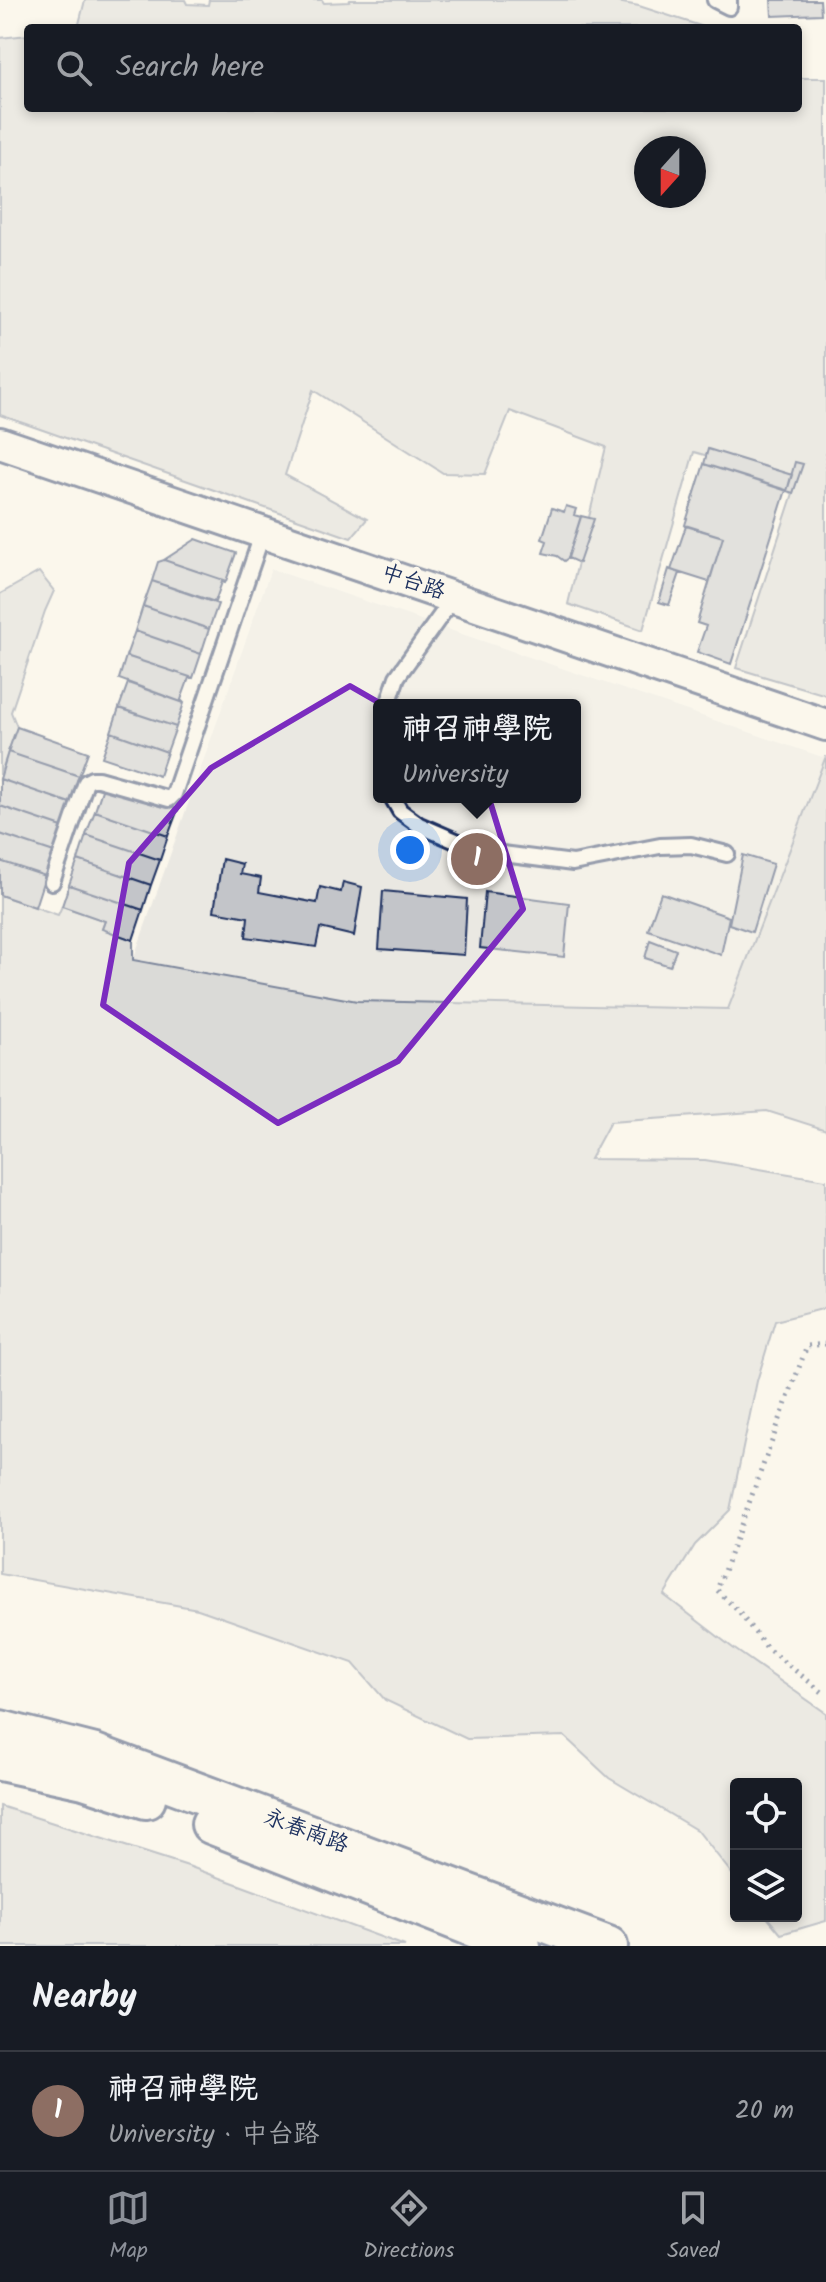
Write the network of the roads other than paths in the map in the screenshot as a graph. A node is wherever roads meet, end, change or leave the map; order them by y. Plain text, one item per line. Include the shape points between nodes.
1 (715, 0) edge
2 (729, 0) edge
3 (0, 443) edge
4 (263, 532) junction
5 (454, 597) junction
6 (390, 699) edge
7 (826, 725) edge
8 (395, 803) edge
9 (727, 854) dead end
10 (52, 882) dead end
11 (0, 1730) edge
12 (0, 1761) edge
13 (90, 1766) junction
14 (521, 1946) edge
15 (608, 1946) edge

1 - 2 lane via 729,7
3 - 4 street, 中台路
4 - 5 street, 中台路
4 - 10 lane via 174,794 169,799 98,779 86,782
5 - 6 lane via 397,677
5 - 7 street, 中台路
8 - 9 lane via 419,825 479,851 573,863 660,846 691,845
11 - 13 street, 永春南路
12 - 13 street, 永春南路
13 - 14 street, 永春南路 via 155,1802
13 - 15 street, 永春南路

